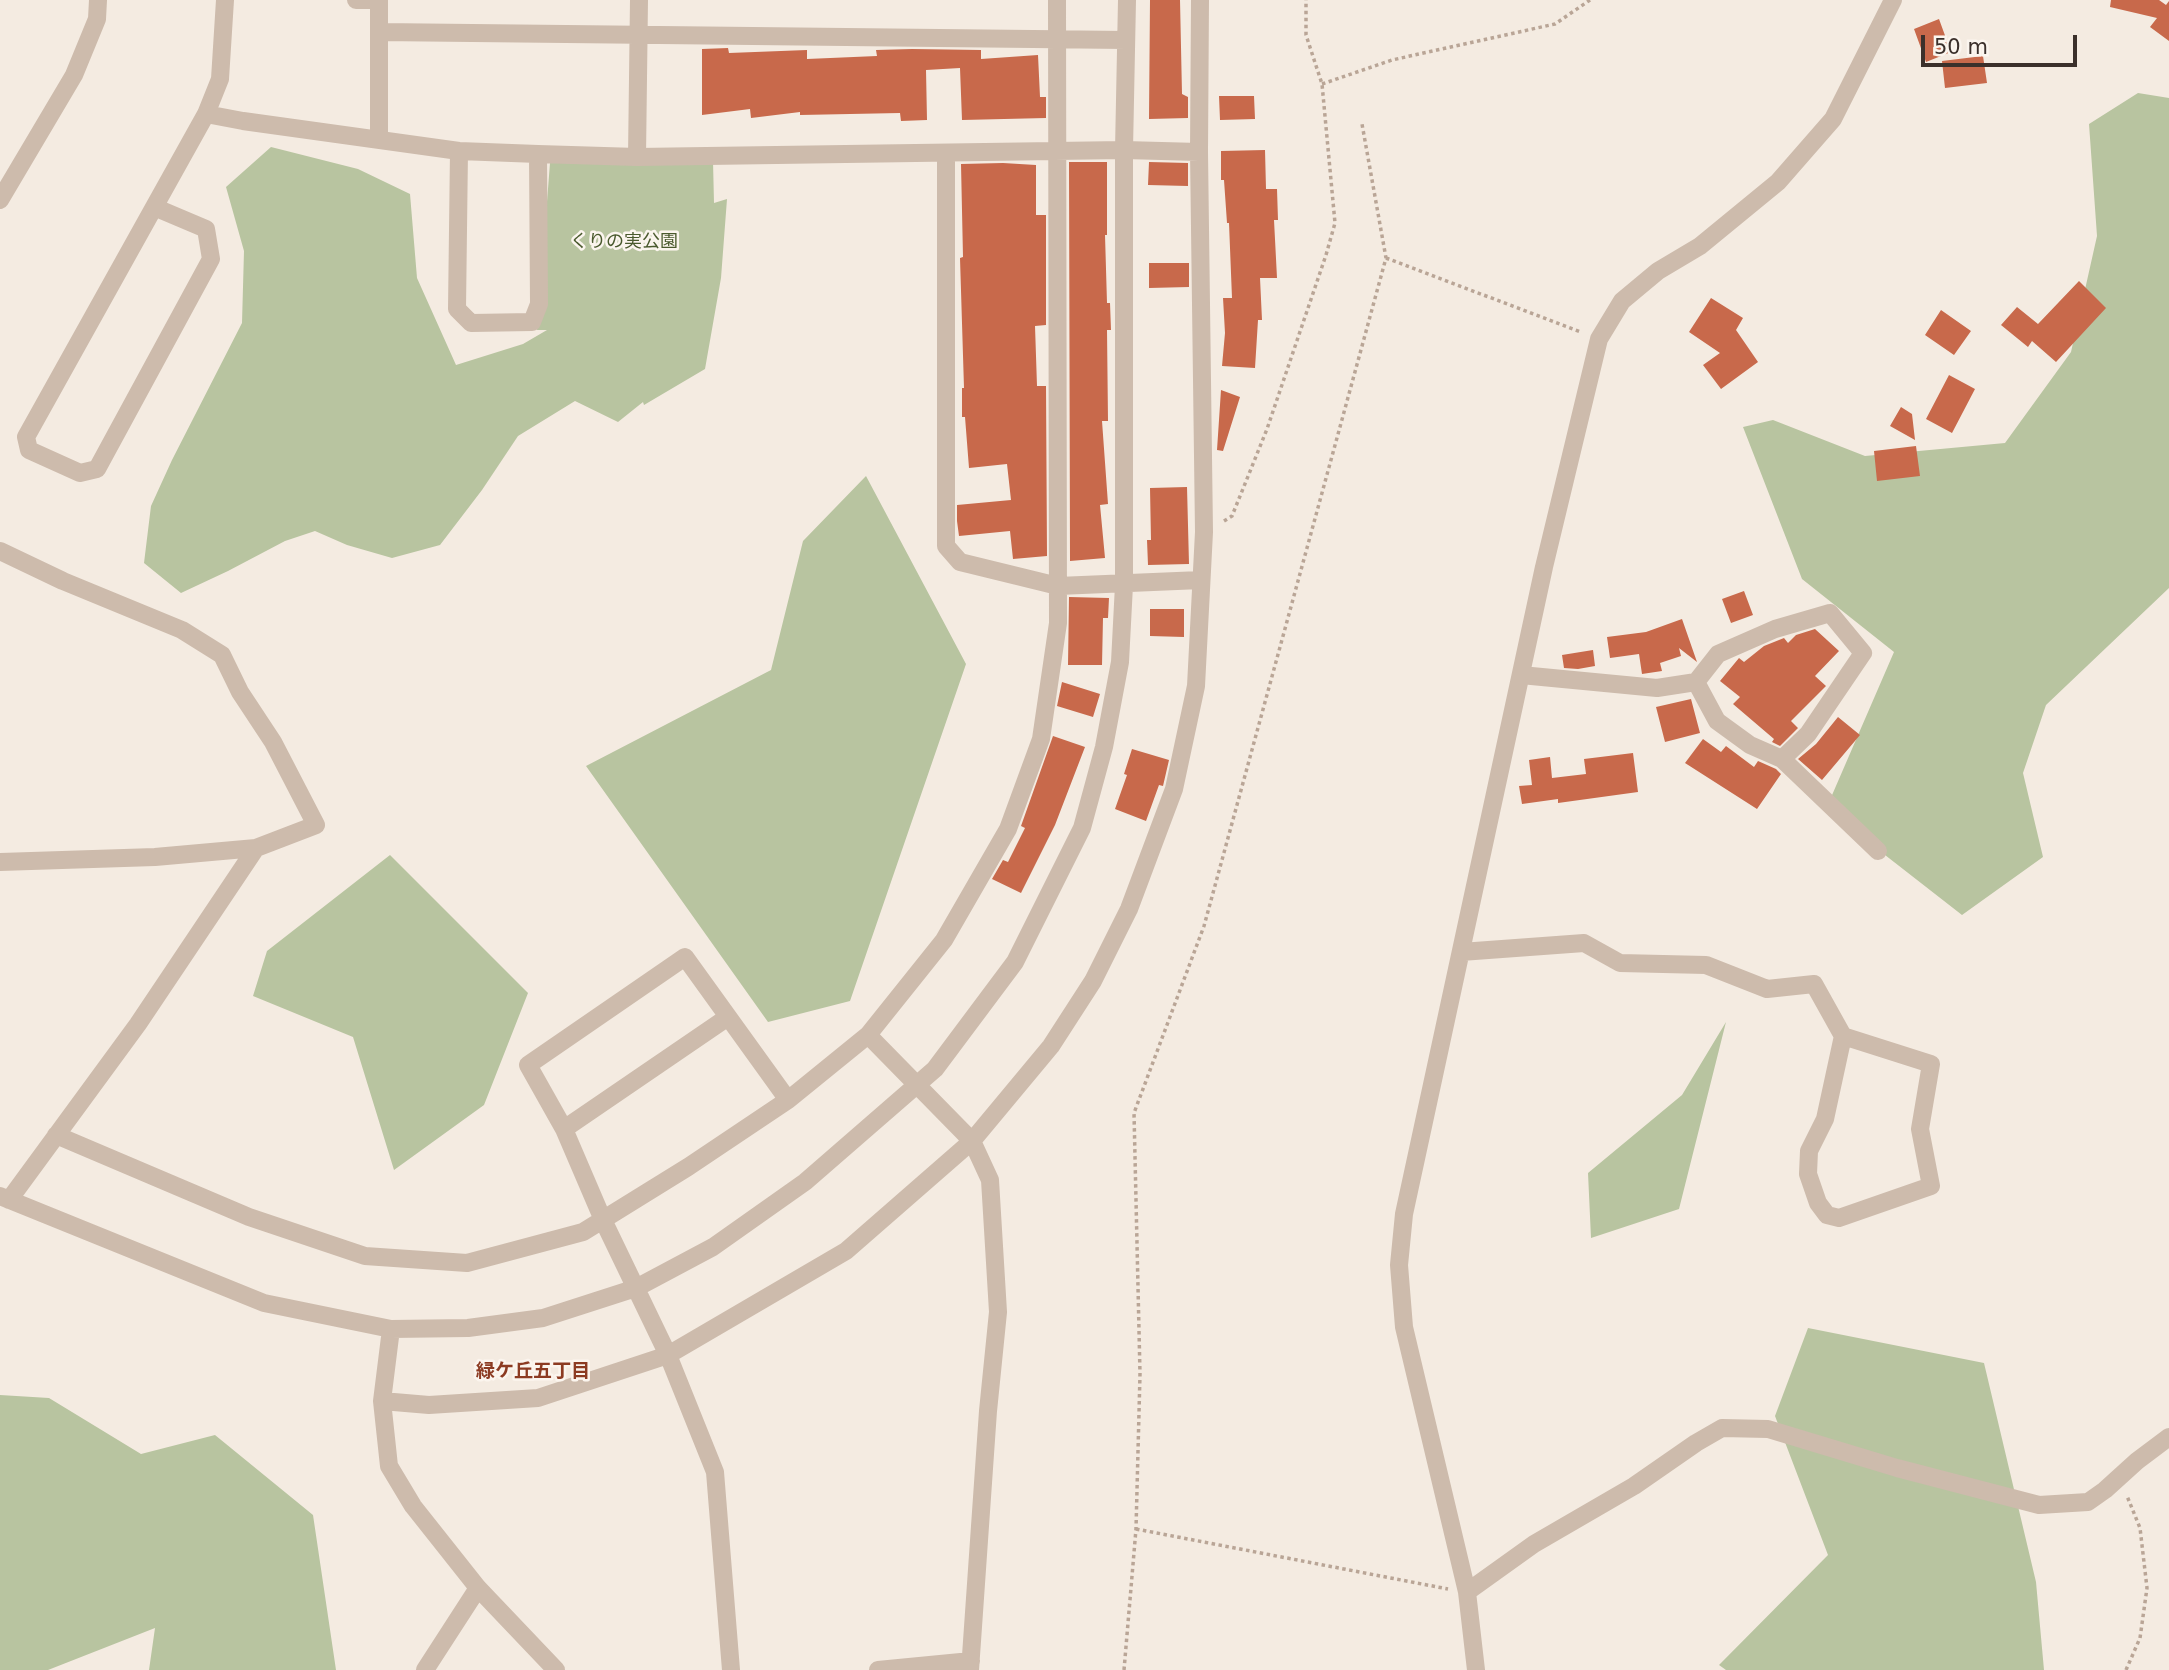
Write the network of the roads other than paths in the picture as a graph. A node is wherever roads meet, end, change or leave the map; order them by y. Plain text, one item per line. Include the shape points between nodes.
1 (98, 0) edge
2 (225, 0) edge
3 (356, 0) edge
4 (639, 0) edge
5 (1056, 0) edge
6 (1127, 0) edge
7 (1200, 0) edge
8 (1893, 0) edge
9 (379, 1) edge
10 (379, 32) junction
11 (638, 35) junction
12 (1057, 39) junction
13 (1126, 40) junction
14 (206, 114) junction
15 (379, 140) junction
16 (459, 150) junction
17 (1124, 150) junction
18 (1057, 151) junction
19 (1199, 152) junction
20 (946, 153) junction
21 (538, 154) junction
22 (637, 157) junction
23 (0, 200) edge
24 (154, 207) junction
25 (0, 551) edge
26 (1201, 580) junction
27 (1124, 584) junction
28 (1058, 586) junction
29 (1521, 675) junction
30 (1696, 682) junction
31 (1783, 759) junction
32 (256, 848) junction
33 (1878, 850) dead end
34 (0, 862) edge
35 (1461, 952) junction
36 (728, 1017) junction
37 (868, 1035) junction
38 (1843, 1036) junction
39 (917, 1085) junction
40 (788, 1100) junction
41 (564, 1129) junction
42 (56, 1135) junction
43 (972, 1141) junction
44 (4, 1198) edge
45 (603, 1220) junction
46 (636, 1289) junction
47 (391, 1329) junction
48 (668, 1354) junction
49 (382, 1401) junction
50 (2169, 1437) edge
51 (478, 1588) junction
52 (1467, 1592) junction
53 (971, 1665) edge
54 (425, 1670) edge
55 (556, 1670) edge
56 (731, 1670) edge
57 (878, 1670) edge
58 (1476, 1670) edge

1 - 23 street via 97,19 74,75
2 - 14 street via 220,79
3 - 9 street
4 - 11 street
5 - 12 street
6 - 13 street
7 - 19 street
8 - 29 street via 1833,119 1810,146 1734,220 1622,301 1599,339
9 - 10 street
10 - 11 street
10 - 15 street
11 - 12 street
11 - 22 street
12 - 13 street
12 - 18 street
13 - 17 street
14 - 15 street
14 - 24 street
15 - 16 street
16 - 21 street
16 - 21 street via 457,309 471,323 532,322 539,304
17 - 18 street
17 - 19 street
17 - 27 street
18 - 20 street
18 - 28 street
19 - 26 street
20 - 22 street
20 - 28 street via 946,546 960,562
21 - 22 street
24 - 24 street via 26,437 29,450 80,473 97,469 211,259 206,229
25 - 32 street via 182,630 222,655 316,825
26 - 27 street
26 - 43 street via 1196,686 1174,789 1129,909 1093,981 1051,1046
27 - 28 street
27 - 39 street via 1120,662 1082,828 1015,962 935,1069
28 - 37 street via 1058,622 1041,739 1008,829 944,940
29 - 30 street via 1657,688
29 - 35 street
30 - 31 street via 1717,721 1750,745
30 - 31 street via 1718,654 1775,629 1830,613 1864,653 1808,734
31 - 33 street
32 - 34 street
32 - 42 street via 138,1024
35 - 38 street via 1584,943 1620,963 1706,965 1767,989 1814,984
35 - 52 street via 1404,1214 1399,1265 1404,1327
36 - 40 street
36 - 41 street
36 - 41 street via 685,957 528,1065
37 - 39 street
37 - 40 street
38 - 38 street via 1931,1064 1920,1129 1931,1186 1839,1218 1827,1215 1818,1203 1808,1174 1808,1151 1825,1119
39 - 43 street
39 - 46 street via 770,1208 713,1247
40 - 45 street
41 - 45 street
42 - 44 street
42 - 45 street via 249,1217 365,1256 467,1263 583,1232
43 - 48 street via 846,1251
43 - 53 street via 990,1180 998,1312
44 - 47 street via 264,1303
45 - 46 street
46 - 47 street via 543,1318 468,1328
46 - 48 street
47 - 49 street
48 - 49 street via 538,1398 429,1405
48 - 56 street via 715,1472
49 - 51 street via 389,1466 413,1506
50 - 52 street via 2088,1502 2039,1505 1768,1429 1722,1428 1534,1544
51 - 54 street
51 - 55 street
52 - 58 street
53 - 57 street

